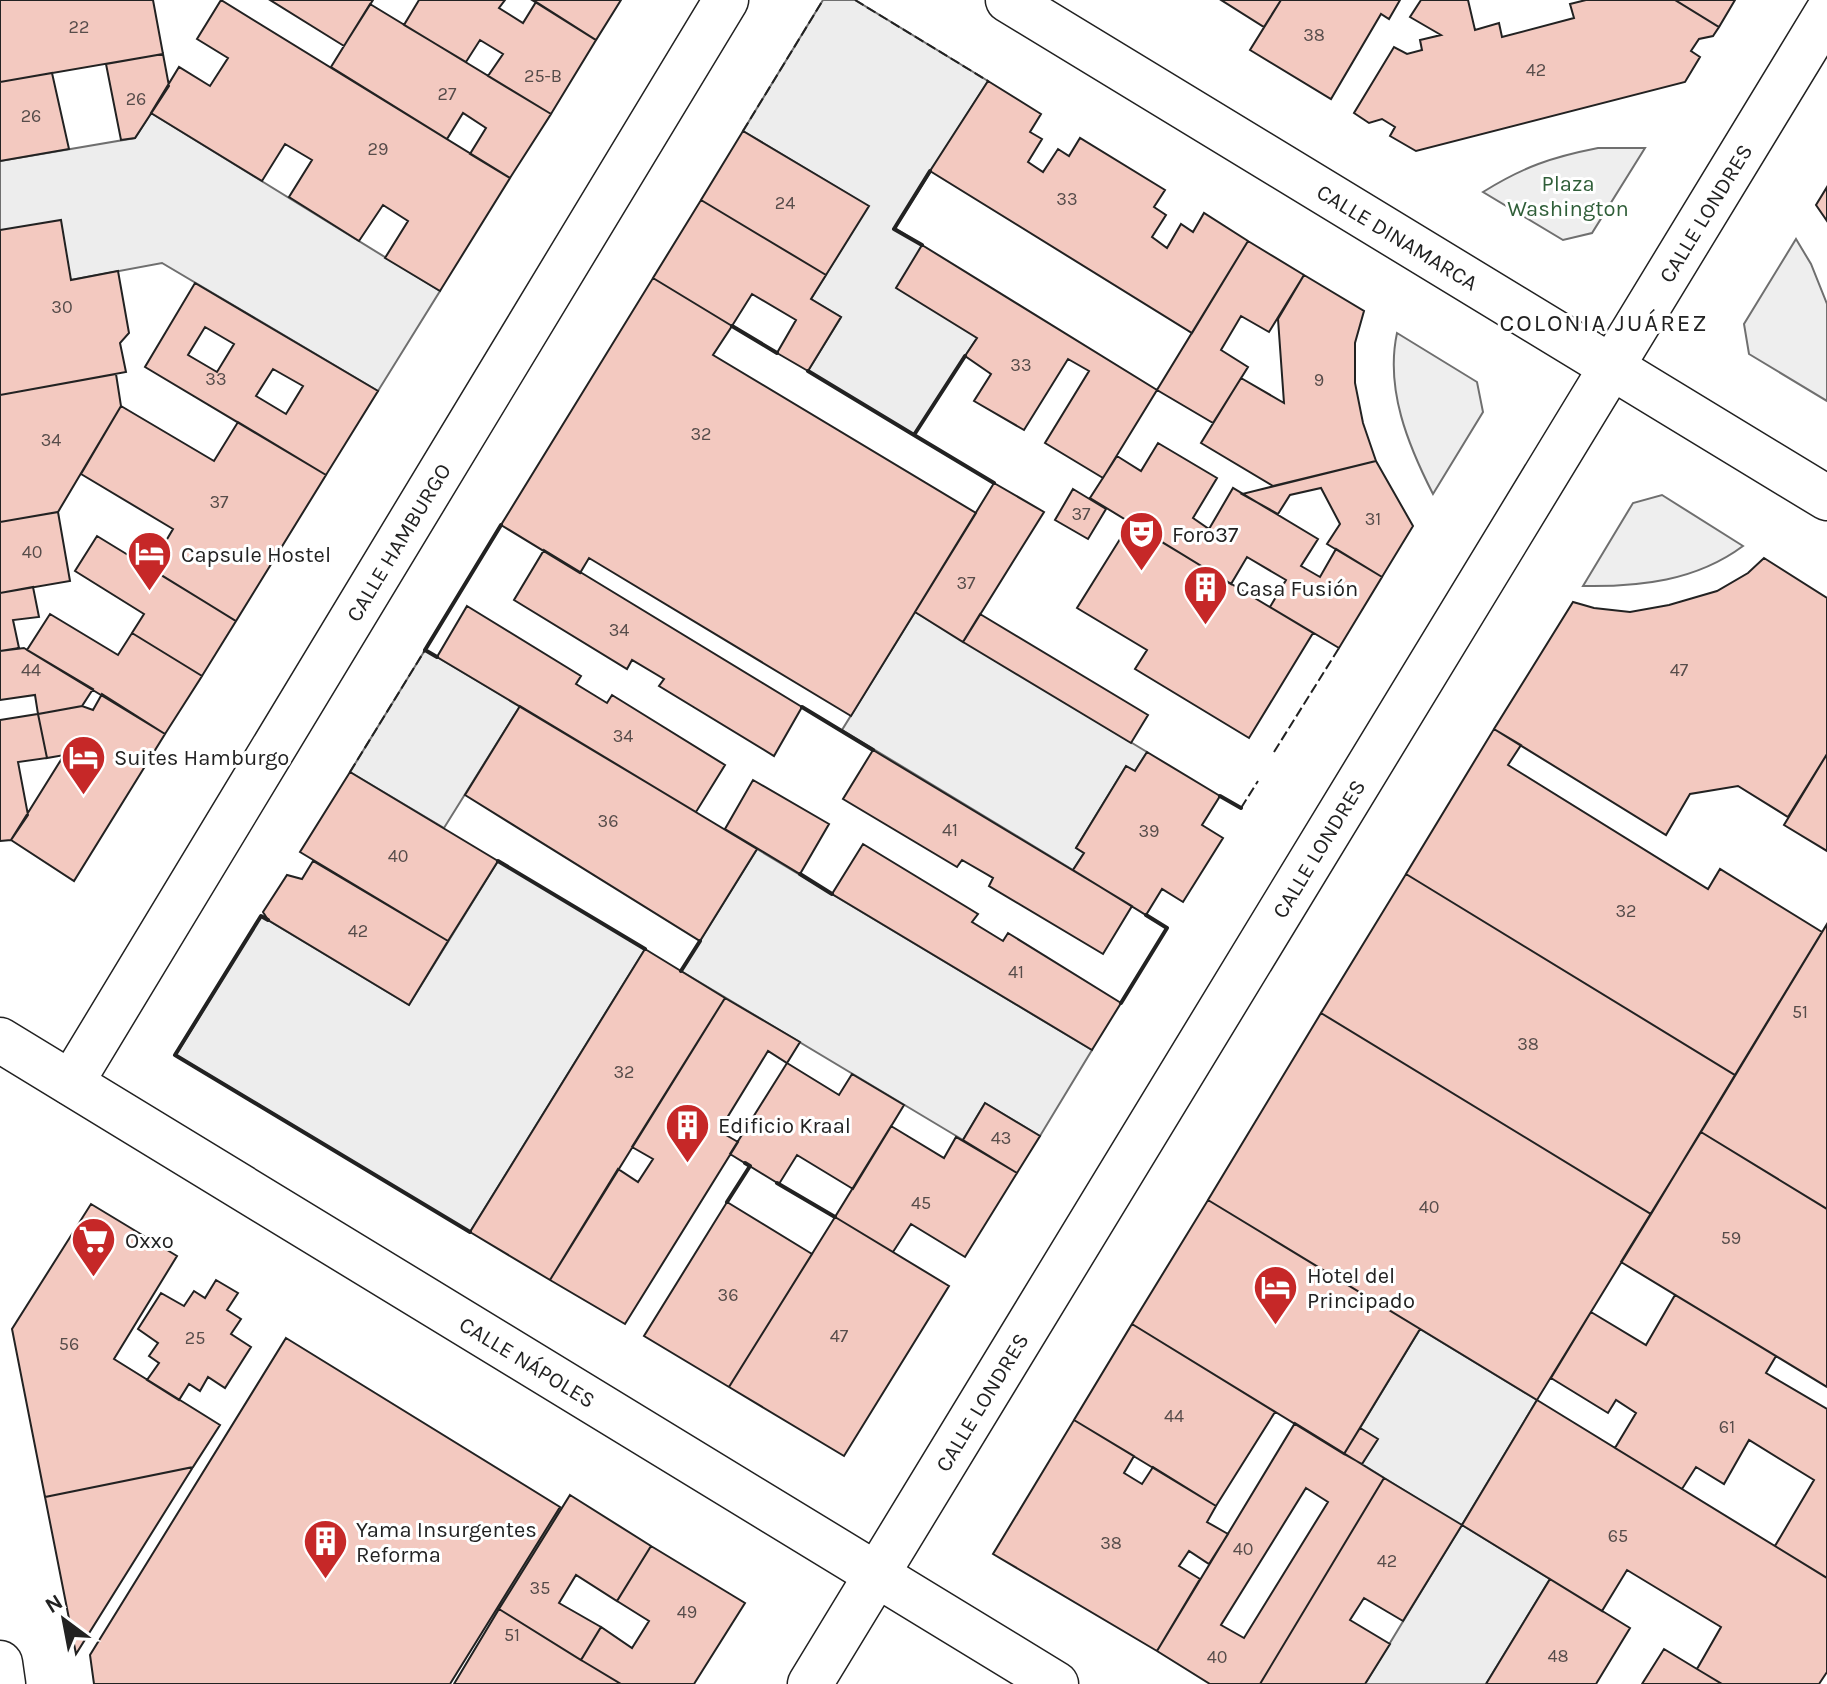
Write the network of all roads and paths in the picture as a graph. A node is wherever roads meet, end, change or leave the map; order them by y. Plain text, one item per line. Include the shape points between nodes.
1 (726, 0) edge
2 (1008, 0) edge
3 (1827, 13) edge
4 (1612, 367) junction
5 (1827, 498) edge
6 (0, 1040) edge
7 (71, 1083) junction
8 (877, 1573) junction
9 (0, 1663) edge
10 (3, 1684) edge
11 (810, 1684) edge
12 (1056, 1684) edge

1 - 7 street, CALLE HAMBURGO
2 - 4 street, CALLE DINAMARCA
3 - 4 street, CALLE LONDRES
4 - 5 street, CALLE DINAMARCA
4 - 8 street, CALLE LONDRES
6 - 7 street, CALLE NÁPOLES
7 - 8 street, CALLE NÁPOLES
8 - 11 street, CALLE LONDRES
8 - 12 street, CALLE NÁPOLES
9 - 10 street

